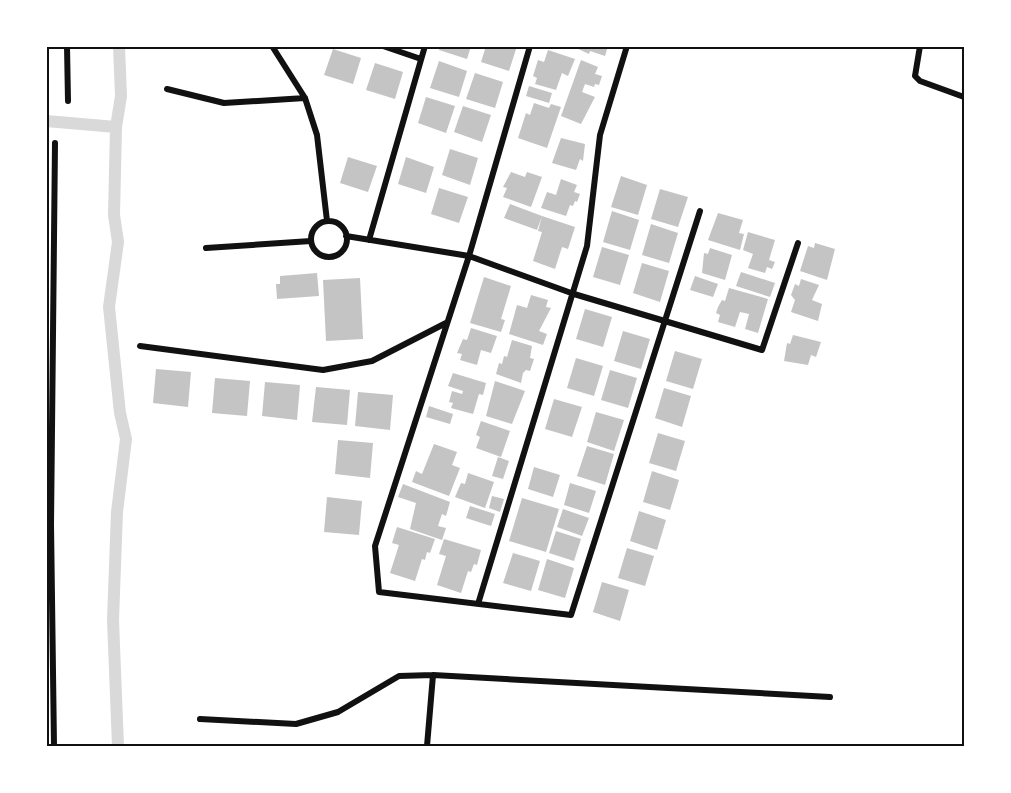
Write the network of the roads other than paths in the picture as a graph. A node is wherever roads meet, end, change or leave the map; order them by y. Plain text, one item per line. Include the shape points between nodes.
1 (67, 46) edge
2 (272, 46) edge
3 (383, 46) edge
4 (425, 46) edge
5 (530, 46) edge
6 (627, 46) edge
7 (920, 46) edge
8 (421, 59) junction
9 (168, 89) dead end
10 (964, 97) edge
11 (305, 98) junction
12 (68, 101) dead end
13 (55, 142) dead end
14 (700, 211) dead end
15 (327, 221) junction
16 (346, 236) junction
17 (369, 240) junction
18 (311, 241) junction
19 (798, 243) dead end
20 (206, 248) dead end
21 (469, 256) junction
22 (574, 294) junction
23 (664, 322) junction
24 (447, 323) junction
25 (50, 338) edge
26 (140, 346) dead end
27 (478, 604) junction
28 (433, 675) junction
29 (830, 697) dead end
30 (200, 719) dead end
31 (54, 747) edge
32 (427, 747) edge

1 - 12 street
2 - 11 street
3 - 8 street
4 - 8 street
5 - 21 street
6 - 22 street via 600,135 587,246
7 - 10 street via 915,76
8 - 17 street
9 - 11 street via 224,103
11 - 15 street via 317,135
13 - 25 street
14 - 23 street
15 - 16 street via 341,226
15 - 18 street via 313,230
16 - 17 street
16 - 18 street via 345,247 331,257 320,255
17 - 21 street
18 - 20 street
19 - 23 street via 762,350
21 - 22 street
21 - 24 street
22 - 23 street
22 - 27 street
23 - 27 street via 572,615
24 - 26 street via 372,361 323,370
24 - 27 street via 375,546 379,592
25 - 31 street
28 - 29 street
28 - 30 street via 399,676 338,712 296,724
28 - 32 street

